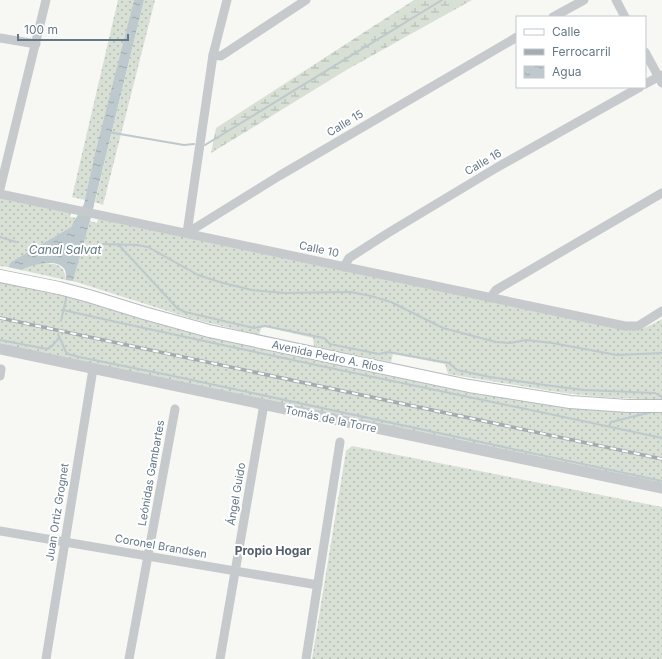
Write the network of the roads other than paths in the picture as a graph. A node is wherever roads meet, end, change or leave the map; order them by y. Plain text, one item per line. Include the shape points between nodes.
1 (46, 0) edge
2 (227, 0) edge
3 (306, 0) edge
4 (584, 0) edge
5 (616, 0) edge
6 (556, 16) edge
7 (624, 16) edge
8 (0, 38) edge
9 (516, 38) edge
10 (36, 44) junction
11 (646, 54) edge
12 (213, 55) junction
13 (661, 78) edge
14 (646, 84) edge
15 (638, 88) edge
16 (0, 189) edge
17 (662, 193) edge
18 (0, 194) edge
19 (187, 233) junction
20 (344, 267) junction
21 (0, 276) edge
22 (490, 298) junction
23 (662, 311) edge
24 (0, 349) edge
25 (93, 369) junction
26 (264, 404) junction
27 (662, 406) edge
28 (175, 409) dead end
29 (340, 442) dead end
30 (662, 488) edge
31 (0, 531) edge
32 (65, 542) junction
33 (148, 556) junction
34 (235, 571) junction
35 (318, 585) junction
36 (46, 659) edge
37 (129, 659) edge
38 (220, 659) edge
39 (306, 659) edge

1 - 10 street
2 - 12 street
3 - 12 street via 221,56
4 - 6 street
5 - 7 street
8 - 10 street
9 - 19 street, Calle 15 via 285,172
10 - 16 street
11 - 13 street
12 - 19 street
13 - 14 street
15 - 20 street, Calle 16 via 496,168 388,233 349,258
17 - 22 street via 496,290
18 - 19 street, Calle 10
19 - 20 street, Calle 10
20 - 22 street, Calle 10
21 - 27 main road, Avenida Pedro A. Ríos via 59,288 209,331 469,386 570,402
22 - 23 street, Calle 10 via 634,327
24 - 25 street, Tomás de la Torre
25 - 26 street, Tomás de la Torre
25 - 32 street, Juan Ortiz Grognet
26 - 30 street, Tomás de la Torre
26 - 34 street, Ángel Guido
28 - 33 street, Leónidas Gambartes
29 - 35 street
31 - 32 street, Coronel Brandsen
32 - 33 street, Coronel Brandsen
32 - 36 street, Juan Ortiz Grognet
33 - 34 street, Coronel Brandsen
33 - 37 street, Leónidas Gambartes
34 - 35 street, Coronel Brandsen
34 - 38 street, Ángel Guido
35 - 39 street

